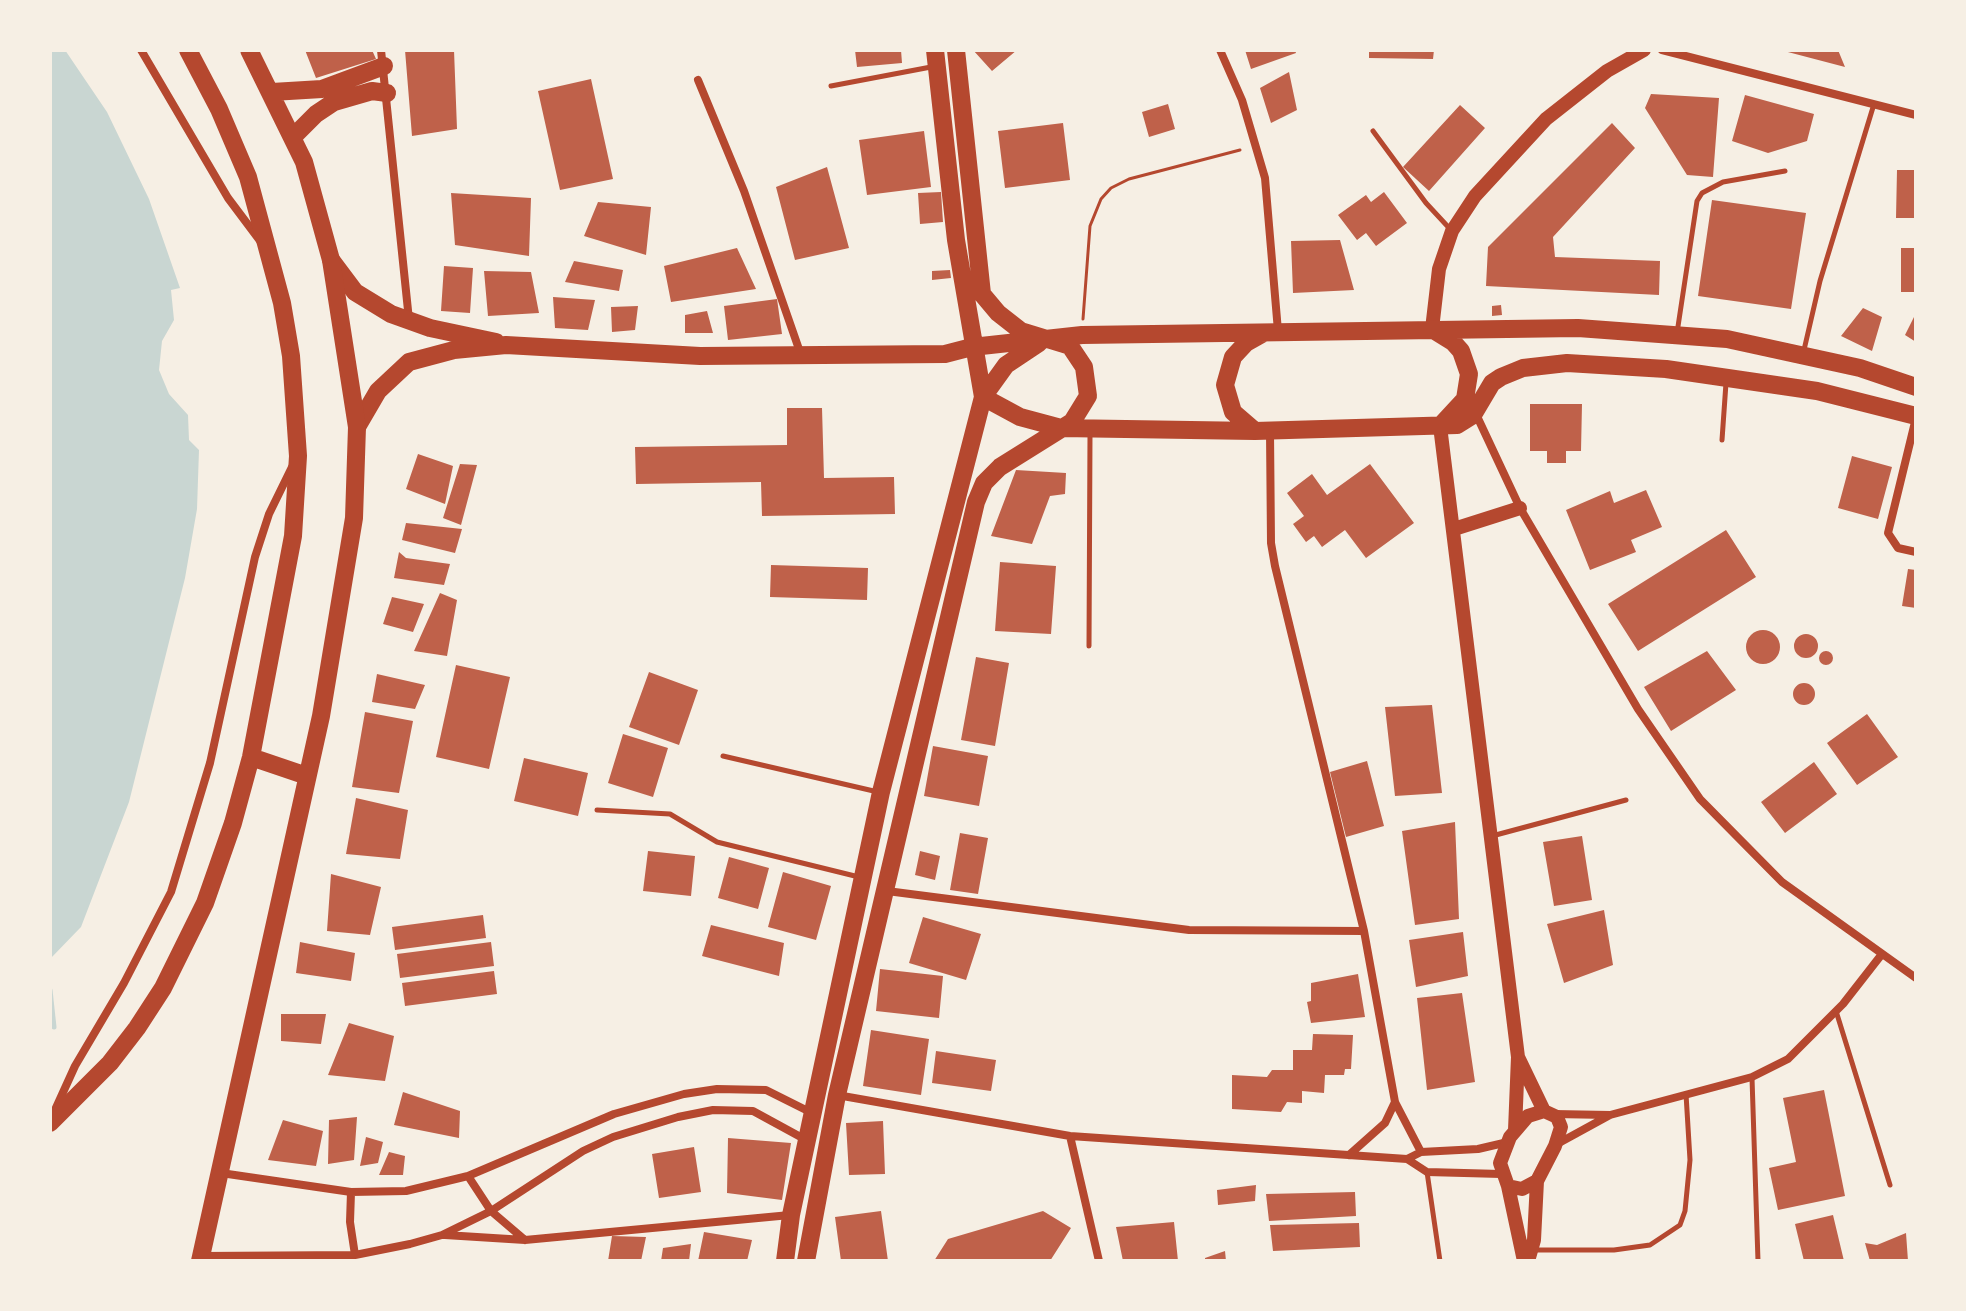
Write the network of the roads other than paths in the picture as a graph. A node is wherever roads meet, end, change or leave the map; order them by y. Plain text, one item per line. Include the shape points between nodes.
1 (141, 50) edge
2 (188, 50) edge
3 (249, 50) edge
4 (956, 50) edge
5 (1220, 50) edge
6 (1644, 50) edge
7 (1662, 50) edge
8 (383, 58) edge
9 (936, 58) edge
10 (698, 80) dead end
11 (831, 86) dead end
12 (272, 92) junction
13 (387, 93) junction
14 (1874, 104) junction
15 (1916, 115) edge
16 (1373, 131) dead end
17 (293, 137) junction
18 (1785, 171) dead end
19 (1452, 231) junction
20 (271, 253) junction
21 (331, 260) junction
22 (409, 321) junction
23 (430, 328) junction
24 (1432, 329) junction
25 (1271, 333) junction
26 (1677, 334) junction
27 (1048, 339) junction
28 (506, 345) junction
29 (972, 347) junction
30 (433, 354) junction
31 (945, 354) junction
32 (801, 355) junction
33 (1803, 355) junction
34 (980, 374) junction
35 (1726, 378) junction
36 (1916, 387) edge
37 (983, 397) junction
38 (1470, 405) junction
39 (1916, 417) edge
40 (1440, 426) junction
41 (357, 427) junction
42 (1061, 428) junction
43 (1091, 429) junction
44 (1262, 431) junction
45 (1722, 440) dead end
46 (298, 456) junction
47 (1520, 508) junction
48 (1454, 529) junction
49 (1916, 552) edge
50 (1089, 646) dead end
51 (723, 756) dead end
52 (251, 757) junction
53 (307, 776) junction
54 (881, 792) junction
55 (1626, 800) dead end
56 (597, 810) dead end
57 (1491, 836) junction
58 (864, 878) junction
59 (887, 891) junction
60 (1364, 931) junction
61 (1882, 954) junction
62 (1916, 978) edge
63 (1836, 1011) junction
64 (1518, 1057) junction
65 (1752, 1077) junction
66 (1686, 1094) junction
67 (837, 1095) junction
68 (1395, 1102) junction
69 (1549, 1112) junction
70 (815, 1114) junction
71 (1610, 1115) junction
72 (50, 1121) edge
73 (1070, 1136) junction
74 (1512, 1136) junction
75 (808, 1142) junction
76 (1556, 1144) junction
77 (1421, 1152) junction
78 (1349, 1155) junction
79 (1407, 1159) junction
80 (218, 1172) junction
81 (1427, 1172) junction
82 (468, 1176) junction
83 (1504, 1180) junction
84 (1537, 1181) junction
85 (1890, 1185) dead end
86 (351, 1192) junction
87 (491, 1211) junction
88 (791, 1215) junction
89 (442, 1235) junction
90 (525, 1240) junction
91 (355, 1255) junction
92 (1528, 1257) edge
93 (201, 1258) edge
94 (785, 1261) edge
95 (806, 1261) edge
96 (1099, 1261) edge
97 (1440, 1261) edge
98 (1758, 1261) edge

1 - 20 street via 228,198
2 - 20 main road via 248,177
3 - 12 main road
4 - 27 main road via 978,281 986,300 1007,321
5 - 25 street via 1242,100 1265,178
6 - 19 street via 1607,71 1546,119 1484,185
7 - 14 street
8 - 12 main road via 322,89
8 - 13 street
9 - 11 lane
9 - 29 main road
10 - 32 street via 744,191
12 - 17 main road
13 - 17 main road via 372,91 334,102
13 - 22 street
14 - 15 street
14 - 33 lane
16 - 19 lane
17 - 21 main road via 314,189
18 - 26 lane via 1723,182 1702,193
19 - 24 street via 1437,277
20 - 46 main road via 291,356
21 - 22 main road via 355,292
21 - 41 main road
22 - 23 main road
23 - 28 main road
23 - 30 main road
24 - 25 main road
24 - 26 main road
24 - 38 main road via 1453,342 1466,362
25 - 27 main road
25 - 44 main road via 1239,349 1226,375 1228,404 1239,420
26 - 33 main road
27 - 29 main road
27 - 37 main road via 1013,358
27 - 42 main road via 1070,346 1088,385 1085,407
28 - 30 main road
28 - 32 main road via 700,356
29 - 31 main road
29 - 34 main road
30 - 41 main road via 409,362 388,379
31 - 32 main road
31 - 34 main road
33 - 36 main road
34 - 37 main road
35 - 38 main road via 1567,363 1523,368 1501,377
35 - 39 main road via 1817,391
35 - 45 lane
37 - 42 main road via 1020,417
37 - 54 main road
38 - 40 main road via 1465,422
38 - 47 street
39 - 49 street via 1888,533 1898,548
40 - 44 main road
40 - 48 street
41 - 53 main road via 350,558
42 - 43 main road
42 - 59 main road via 1000,467 984,483 976,502
43 - 44 main road
43 - 50 lane
44 - 60 street via 1275,566
46 - 52 main road via 293,536
46 - 72 street via 255,557 210,763 171,892
47 - 48 street
47 - 61 street via 1638,709 1700,799 1782,882
48 - 57 street
51 - 54 lane
52 - 53 main road
52 - 72 main road via 220,863 163,988 110,1063
53 - 80 main road
54 - 58 main road
55 - 57 lane
56 - 58 lane via 670,814 717,842
57 - 64 street
58 - 70 main road
59 - 60 street via 1189,930
59 - 67 main road
60 - 68 street
61 - 62 street
61 - 63 street
63 - 65 street via 1803,1048
63 - 85 lane
64 - 69 street
64 - 74 street
65 - 66 street
65 - 98 lane
66 - 71 street
66 - 92 lane via 1690,1160 1680,1225 1650,1245
67 - 73 street
67 - 95 main road
68 - 77 street
68 - 78 street via 1385,1123
69 - 71 street
69 - 74 street via 1528,1116
69 - 76 street via 1561,1127
70 - 75 main road
70 - 82 street via 766,1090 744,1087 684,1094 614,1114
71 - 76 street
73 - 78 street
73 - 96 street
74 - 77 street via 1490,1147
74 - 83 street via 1500,1163
75 - 87 street via 739,1108 678,1117 583,1151
75 - 88 main road
76 - 84 street
77 - 79 street
78 - 79 street
79 - 81 street
80 - 86 street
80 - 93 main road
81 - 83 street
81 - 97 lane
82 - 86 street via 406,1191
82 - 87 street
83 - 84 street via 1522,1189
83 - 92 street
84 - 92 street
86 - 91 street
87 - 89 street
87 - 90 street
88 - 90 street
88 - 94 main road
89 - 90 street
89 - 91 street
91 - 93 street

